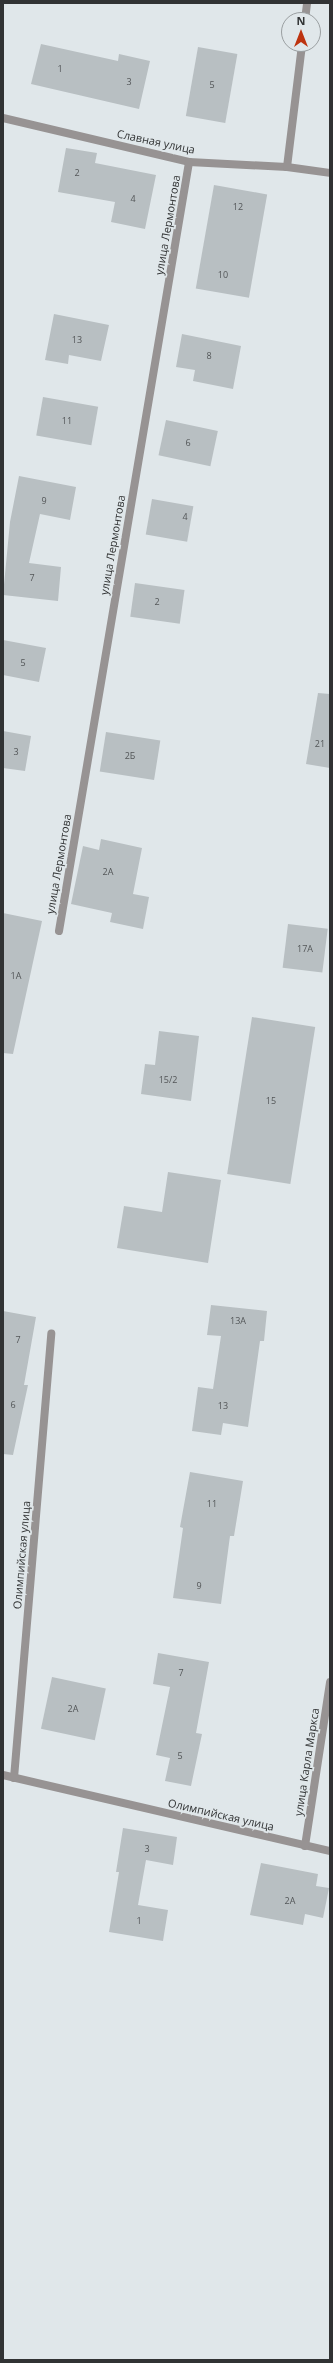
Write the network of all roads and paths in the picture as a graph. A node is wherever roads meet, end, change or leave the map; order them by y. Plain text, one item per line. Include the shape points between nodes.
1 (301, 52) edge
2 (3, 118) edge
3 (190, 162) junction
4 (287, 167) junction
5 (330, 173) edge
6 (59, 931) dead end
7 (51, 1334) dead end
8 (330, 1682) edge
9 (3, 1776) edge
10 (14, 1778) junction
11 (305, 1846) junction
12 (330, 1851) edge

1 - 4 street
2 - 3 street, Славная улица
3 - 4 street, Славная улица
3 - 6 street, улица Лермонтова
4 - 5 street, Славная улица
7 - 10 street, Олимпийская улица
8 - 11 street, улица Карла Маркса
9 - 10 street, Олимпийская улица
10 - 11 street, Олимпийская улица
11 - 12 street, Олимпийская улица

